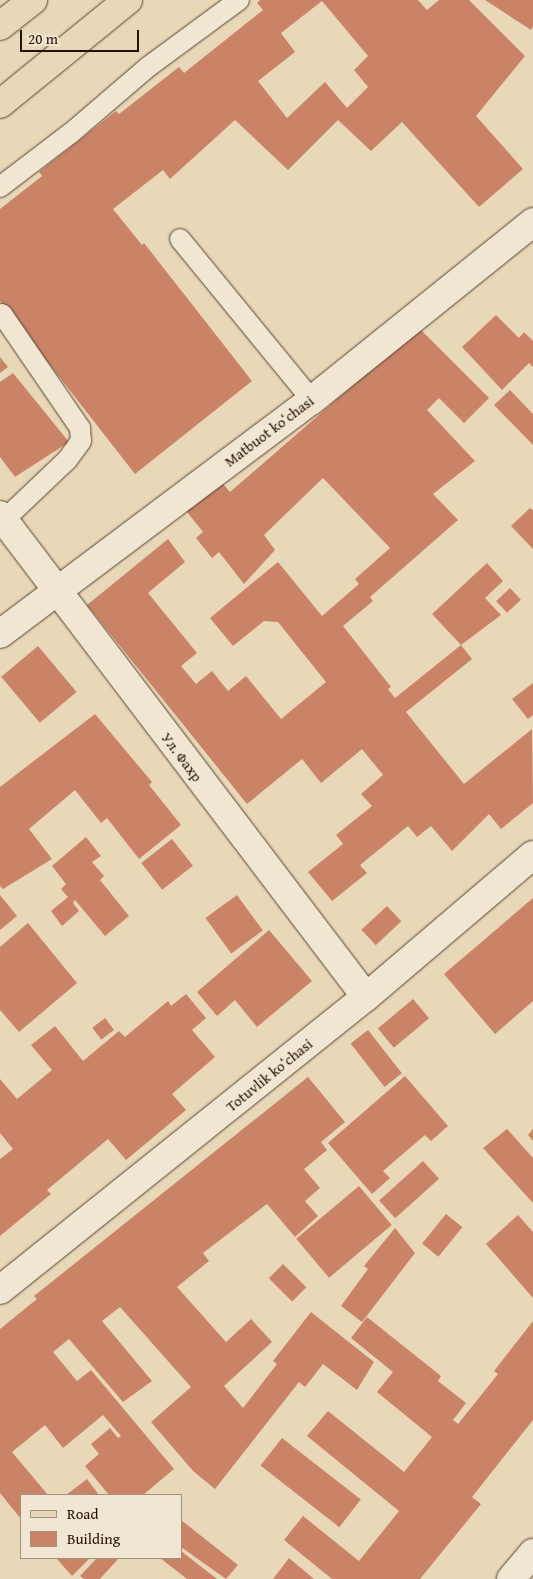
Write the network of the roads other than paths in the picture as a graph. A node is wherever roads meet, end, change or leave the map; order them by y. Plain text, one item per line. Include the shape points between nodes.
1 (33, 0) edge
2 (128, 0) edge
3 (240, 0) edge
4 (0, 26) edge
5 (0, 104) edge
6 (0, 187) edge
7 (529, 234) edge
8 (180, 239) dead end
9 (2, 314) dead end
10 (312, 400) junction
11 (2, 517) edge
12 (54, 590) junction
13 (0, 634) edge
14 (533, 855) edge
15 (366, 997) junction
16 (0, 1290) edge
17 (533, 1553) edge
18 (511, 1579) edge

1 - 4 main road
2 - 5 main road
3 - 6 lane via 148,67 71,134
7 - 10 street, Matbuot koʻchasi
8 - 10 lane
9 - 11 lane via 80,428 81,441 67,460
10 - 12 street, Matbuot koʻchasi
11 - 12 street, Ул. Фахр
12 - 13 street, Matbuot koʻchasi
12 - 15 street, Ул. Фахр
14 - 15 street, Totuvlik koʻchasi
15 - 16 street, Totuvlik koʻchasi
17 - 18 street

